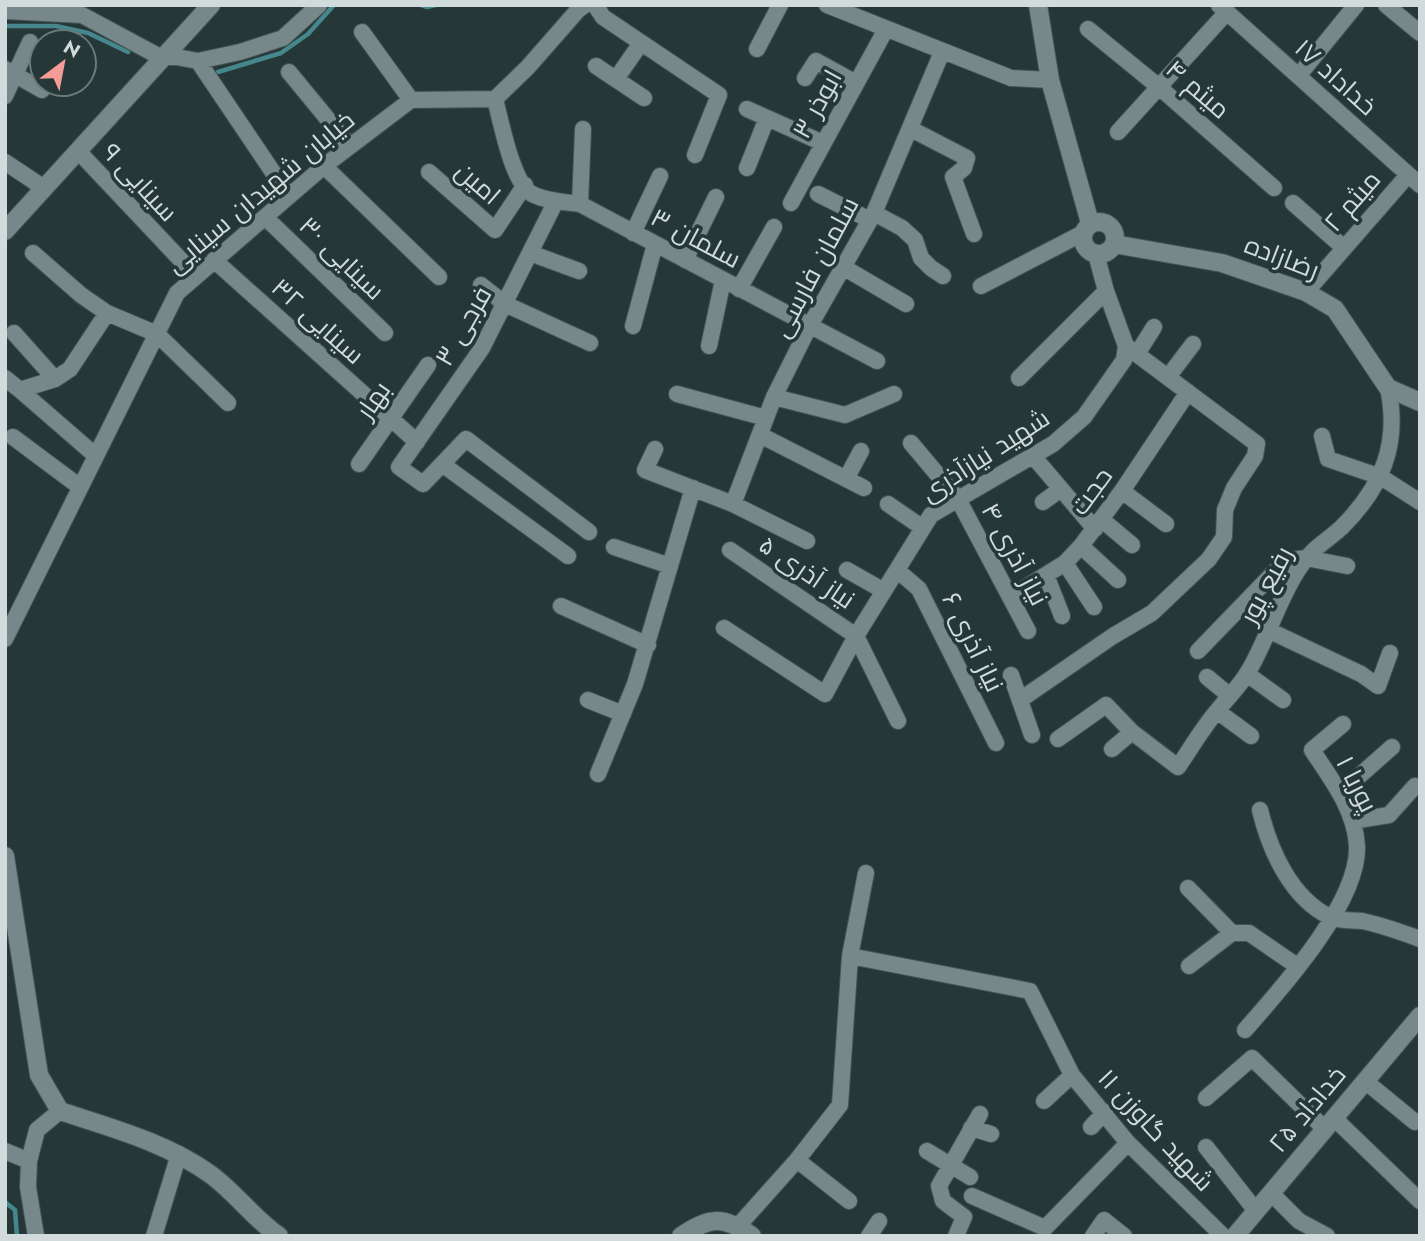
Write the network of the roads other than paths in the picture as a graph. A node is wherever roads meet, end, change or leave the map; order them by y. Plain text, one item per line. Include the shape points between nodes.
1 (211, 5) edge
2 (319, 5) edge
3 (585, 5) edge
4 (595, 5) edge
5 (780, 5) edge
6 (827, 5) edge
7 (1356, 5) edge
8 (1386, 5) edge
9 (1034, 7) edge
10 (13, 9) edge
11 (1223, 9) edge
12 (886, 29) junction
13 (1088, 29) dead end
14 (362, 32) dead end
15 (1420, 33) edge
16 (641, 43) junction
17 (28, 45) edge
18 (757, 49) dead end
19 (942, 52) junction
20 (162, 58) junction
21 (198, 61) junction
22 (596, 66) dead end
23 (11, 72) edge
24 (289, 72) dead end
25 (1299, 75) junction
26 (805, 78) dead end
27 (616, 79) junction
28 (1050, 80) junction
29 (28, 82) edge
30 (856, 83) junction
31 (1159, 87) junction
32 (5, 96) edge
33 (644, 98) dead end
34 (495, 99) junction
35 (411, 100) junction
36 (747, 109) dead end
37 (767, 118) junction
38 (583, 129) dead end
39 (911, 129) junction
40 (1118, 132) dead end
41 (824, 143) junction
42 (349, 145) junction
43 (78, 151) junction
44 (695, 155) dead end
45 (5, 162) edge
46 (324, 166) junction
47 (747, 168) dead end
48 (429, 172) dead end
49 (660, 176) dead end
50 (1414, 180) edge
51 (525, 186) junction
52 (44, 188) junction
53 (1275, 188) dead end
54 (818, 194) dead end
55 (289, 196) junction
56 (716, 197) dead end
57 (556, 201) junction
58 (791, 203) dead end
59 (1293, 203) dead end
60 (580, 204) junction
61 (872, 217) junction
62 (266, 218) junction
63 (774, 227) dead end
64 (1087, 228) junction
65 (5, 231) edge
66 (633, 233) junction
67 (974, 234) dead end
68 (656, 244) junction
69 (1114, 244) junction
70 (1344, 248) junction
71 (33, 253) dead end
72 (530, 253) junction
73 (1096, 254) junction
74 (214, 260) junction
75 (685, 260) junction
76 (843, 267) junction
77 (579, 271) dead end
78 (196, 276) junction
79 (943, 276) dead end
80 (439, 278) dead end
81 (723, 281) junction
82 (481, 285) dead end
83 (981, 286) dead end
84 (739, 289) junction
85 (1106, 291) junction
86 (1306, 292) junction
87 (505, 304) junction
88 (906, 304) dead end
89 (107, 313) junction
90 (633, 326) dead end
91 (809, 327) junction
92 (1154, 327) dead end
93 (384, 332) dead end
94 (14, 333) dead end
95 (157, 334) junction
96 (590, 343) dead end
97 (1193, 344) dead end
98 (709, 346) dead end
99 (1131, 350) junction
100 (877, 361) dead end
101 (428, 365) dead end
102 (1168, 377) junction
103 (5, 378) edge
104 (1019, 378) dead end
105 (55, 379) junction
106 (1388, 388) junction
107 (20, 390) junction
108 (1188, 391) junction
109 (677, 394) dead end
110 (894, 394) dead end
111 (774, 397) junction
112 (1420, 402) edge
113 (228, 403) dead end
114 (391, 417) junction
115 (766, 418) junction
116 (760, 435) junction
117 (1322, 436) dead end
118 (13, 437) dead end
119 (417, 442) junction
120 (911, 443) dead end
121 (655, 449) dead end
122 (861, 451) dead end
123 (96, 456) junction
124 (1033, 456) junction
125 (359, 464) dead end
126 (442, 464) junction
127 (1381, 477) junction
128 (846, 479) junction
129 (80, 487) junction
130 (693, 488) junction
131 (864, 488) dead end
132 (1061, 489) junction
133 (1122, 491) junction
134 (958, 499) junction
135 (1043, 502) dead end
136 (1420, 502) edge
137 (733, 504) junction
138 (888, 504) dead end
139 (1098, 524) junction
140 (1166, 524) dead end
141 (923, 528) junction
142 (589, 531) dead end
143 (807, 541) dead end
144 (1132, 545) dead end
145 (614, 547) dead end
146 (1080, 547) junction
147 (730, 550) dead end
148 (568, 556) dead end
149 (1306, 558) junction
150 (1065, 563) junction
151 (670, 566) junction
152 (1347, 566) dead end
153 (847, 570) dead end
154 (897, 570) junction
155 (1046, 575) junction
156 (1118, 580) dead end
157 (884, 591) junction
158 (1010, 597) junction
159 (561, 607) dead end
160 (1094, 607) dead end
161 (1062, 615) dead end
162 (724, 628) dead end
163 (1028, 631) dead end
164 (1270, 631) junction
165 (856, 636) junction
166 (5, 639) edge
167 (648, 645) junction
168 (1198, 651) dead end
169 (1390, 653) dead end
170 (1247, 674) junction
171 (1012, 675) dead end
172 (1207, 677) dead end
173 (1230, 696) junction
174 (588, 700) dead end
175 (1020, 700) junction
176 (1283, 700) dead end
177 (1217, 711) junction
178 (622, 714) junction
179 (898, 721) dead end
180 (1343, 724) dead end
181 (1132, 732) junction
182 (1032, 735) dead end
183 (1251, 736) dead end
184 (1058, 739) dead end
185 (996, 743) dead end
186 (1392, 747) dead end
187 (1112, 749) dead end
188 (598, 774) dead end
189 (1415, 786) dead end
190 (1340, 793) junction
191 (1260, 810) dead end
192 (1352, 821) junction
193 (5, 856) edge
194 (866, 873) dead end
195 (1188, 888) dead end
196 (1332, 918) junction
197 (1232, 933) junction
198 (1420, 939) edge
199 (850, 956) junction
200 (1189, 966) dead end
201 (1297, 966) junction
202 (1420, 1017) edge
203 (1245, 1030) dead end
204 (1072, 1074) junction
205 (1365, 1081) junction
206 (1206, 1098) dead end
207 (1044, 1101) dead end
208 (60, 1111) junction
209 (1105, 1112) junction
210 (1415, 1122) dead end
211 (1329, 1124) junction
212 (1091, 1127) dead end
213 (991, 1134) dead end
214 (1128, 1143) junction
215 (1206, 1147) dead end
216 (5, 1151) edge
217 (926, 1151) dead end
218 (179, 1154) junction
219 (797, 1160) junction
220 (29, 1161) junction
221 (950, 1166) junction
222 (970, 1177) dead end
223 (1271, 1193) junction
224 (972, 1196) dead end
225 (849, 1201) dead end
226 (1420, 1201) edge
227 (1256, 1211) junction
228 (879, 1221) dead end
229 (261, 1230) edge
230 (745, 1231) edge
231 (36, 1236) edge
232 (154, 1236) edge
233 (279, 1236) edge
234 (681, 1236) edge
235 (869, 1236) edge
236 (956, 1236) edge
237 (1093, 1236) edge
238 (1124, 1236) edge
239 (1223, 1236) edge
240 (1235, 1236) edge
241 (1327, 1236) edge

1 - 20 street
2 - 21 street via 283,37
3 - 34 street
4 - 16 street via 603,17
5 - 18 street
6 - 12 street
7 - 25 street
8 - 15 street
9 - 28 street
10 - 20 street via 82,15
11 - 25 street, خداداد ۱۷
11 - 31 street
12 - 19 street
12 - 30 street, ابوذر ۳
13 - 31 street, میثم ۴
14 - 35 street
16 - 27 street
16 - 44 street via 719,95
17 - 23 street
19 - 28 street via 1011,78
19 - 39 street, سلمان فارسی
20 - 21 street
20 - 43 street
21 - 55 street
22 - 27 street
23 - 29 street
23 - 32 street
24 - 42 street
25 - 50 street, خداداد ۱۷
26 - 30 street via 816,61
27 - 33 street
28 - 64 street
30 - 41 street, ابوذر ۳
31 - 40 street
31 - 53 street, میثم ۴
34 - 35 street
34 - 51 street via 513,168
35 - 42 street, خیابان شهیدان سینایی
36 - 37 street
37 - 41 street
37 - 47 street
38 - 60 street
39 - 61 street, سلمان فارسی
39 - 67 street via 967,158 964,168 953,177
41 - 58 street, ابوذر ۳
42 - 46 street, خیابان شهیدان سینایی
43 - 52 street
43 - 78 street, سینایی ۹
45 - 52 street
46 - 55 street, خیابان شهیدان سینایی
46 - 80 street
48 - 51 street, امین via 495,230
49 - 66 street
50 - 70 street, میثم ۲
51 - 57 street, سلمان ۳ via 530,193
52 - 65 street
54 - 61 street
55 - 62 street, خیابان شهیدان سینایی
56 - 75 street
57 - 60 street, سلمان ۳
57 - 72 street, فرجی ۳
59 - 70 street
60 - 66 street, سلمان ۳
61 - 76 street, سلمان فارسی
61 - 79 street via 902,228 915,240 921,258
62 - 74 street, خیابان شهیدان سینایی
62 - 93 street, سینایی ۳۰
63 - 84 street
64 - 69 street via 1097,221 1110,225
64 - 73 street via 1085,246
64 - 83 street
66 - 68 street, سلمان ۳
68 - 75 street, سلمان ۳
68 - 90 street
69 - 73 street via 1107,252
69 - 86 street, رضازاده via 1222,263
70 - 86 street, میثم ۲
71 - 89 street
72 - 77 street
72 - 87 street, فرجی ۳
73 - 85 street
74 - 78 street, خیابان شهیدان سینایی
74 - 114 street, سینایی ۳۲
75 - 81 street, سلمان ۳
76 - 88 street
76 - 91 street, سلمان فارسی
78 - 95 street, خیابان شهیدان سینایی via 177,293
81 - 84 street, سلمان ۳
81 - 98 street
82 - 87 street
84 - 91 street, سلمان ۳
85 - 99 street
85 - 104 street
86 - 106 street, رضازاده via 1335,309
87 - 96 street
87 - 119 street, فرجی ۳ via 482,348
89 - 95 street
89 - 105 street via 70,369
91 - 100 street, سلمان ۳
91 - 111 street, سلمان فارسی
92 - 99 street, شهید نیازآذری
94 - 105 street
95 - 113 street
95 - 123 street, خیابان شهیدان سینایی
97 - 102 street
99 - 102 street
99 - 124 street, شهید نیازآذری via 1084,417
101 - 114 street, بهار
102 - 108 street
103 - 107 street
105 - 107 street
106 - 112 street
106 - 127 street, رفیع پور via 1393,408
107 - 123 street
108 - 133 street, حجت
108 - 175 street via 1257,444 1225,510 1224,537 1209,559 1152,613
109 - 115 street
110 - 111 street via 845,415
111 - 115 street, سلمان فارسی
114 - 119 street, سینایی ۳۲
114 - 125 street, بهار
115 - 116 street, سلمان فارسی
116 - 128 street
116 - 137 street, سلمان فارسی
117 - 127 street via 1328,459
118 - 129 street
119 - 126 street, فرجی ۳ via 399,467 423,484
120 - 134 street, نیاز آذری ۴
121 - 130 street via 645,470
122 - 128 street
123 - 129 street, خیابان شهیدان سینایی
124 - 132 street
124 - 134 street, شهید نیازآذری
126 - 142 street via 466,439
126 - 148 street
127 - 136 street
127 - 149 street, رفیع پور via 1366,502
128 - 131 street
129 - 166 street, خیابان شهیدان سینایی
130 - 137 street
130 - 151 street
132 - 135 street
132 - 139 street
133 - 139 street, حجت
133 - 140 street
134 - 141 street, شهید نیازآذری via 931,515
134 - 158 street, نیاز آذری ۴
137 - 143 street
138 - 141 street
139 - 144 street
139 - 146 street, حجت
141 - 154 street, شهید نیازآذری
145 - 151 street
146 - 150 street, حجت
146 - 156 street
147 - 165 street, نیاز آذری ۵
149 - 152 street
149 - 164 street, رفیع پور
149 - 168 street via 1285,561
150 - 155 street, حجت
150 - 160 street
151 - 167 street
153 - 157 street
154 - 157 street, شهید نیازآذری
154 - 185 street, نیاز آذری ۶ via 919,589
155 - 158 street, حجت
155 - 161 street
157 - 165 street, شهید نیازآذری
158 - 163 street, نیاز آذری ۴
159 - 167 street
162 - 165 street, شهید نیازآذری via 825,694
164 - 169 street via 1378,686
164 - 170 street, رفیع پور
165 - 179 street
167 - 178 street
170 - 173 street, رفیع پور
170 - 176 street
171 - 175 street
172 - 173 street
173 - 177 street, رفیع پور
174 - 178 street
175 - 182 street
177 - 181 street, رفیع پور via 1178,767
177 - 183 street
178 - 188 street
180 - 190 street, پوریا ۱ via 1312,750
181 - 184 street via 1107,705
181 - 187 street
186 - 190 street
189 - 192 street via 1389,815
190 - 192 street, پوریا ۱
191 - 196 street via 1267,838 1285,872 1306,900
192 - 196 street, پوریا ۱ via 1357,847 1351,881
193 - 208 street via 39,1075
194 - 199 street
195 - 197 street
196 - 198 street via 1364,921
196 - 201 street, پوریا ۱
197 - 200 street
197 - 201 street via 1249,933
199 - 204 street, شهید گاوزن ۱۱ via 1030,991
199 - 219 street via 840,1105
201 - 203 street, پوریا ۱
202 - 205 street, خداداد ۲۵
204 - 207 street
204 - 209 street, شهید گاوزن ۱۱
205 - 210 street
205 - 211 street, خداداد ۲۵
206 - 211 street via 1252,1058
208 - 218 street
208 - 220 street via 37,1130
209 - 212 street
209 - 214 street, شهید گاوزن ۱۱
211 - 223 street, خداداد ۲۵
211 - 226 street
213 - 221 street via 976,1121
214 - 224 street via 1045,1228
214 - 239 street, شهید گاوزن ۱۱
215 - 227 street
216 - 220 street
217 - 221 street
218 - 229 street via 212,1176
218 - 232 street
219 - 225 street
219 - 230 street
220 - 231 street
221 - 222 street
221 - 236 street via 939,1186 943,1201 964,1217
223 - 227 street, خداداد ۲۵
223 - 241 street via 1299,1221
227 - 240 street, خداداد ۲۵
228 - 235 street
229 - 233 street
230 - 234 street via 716,1219
237 - 238 street via 1104,1220

